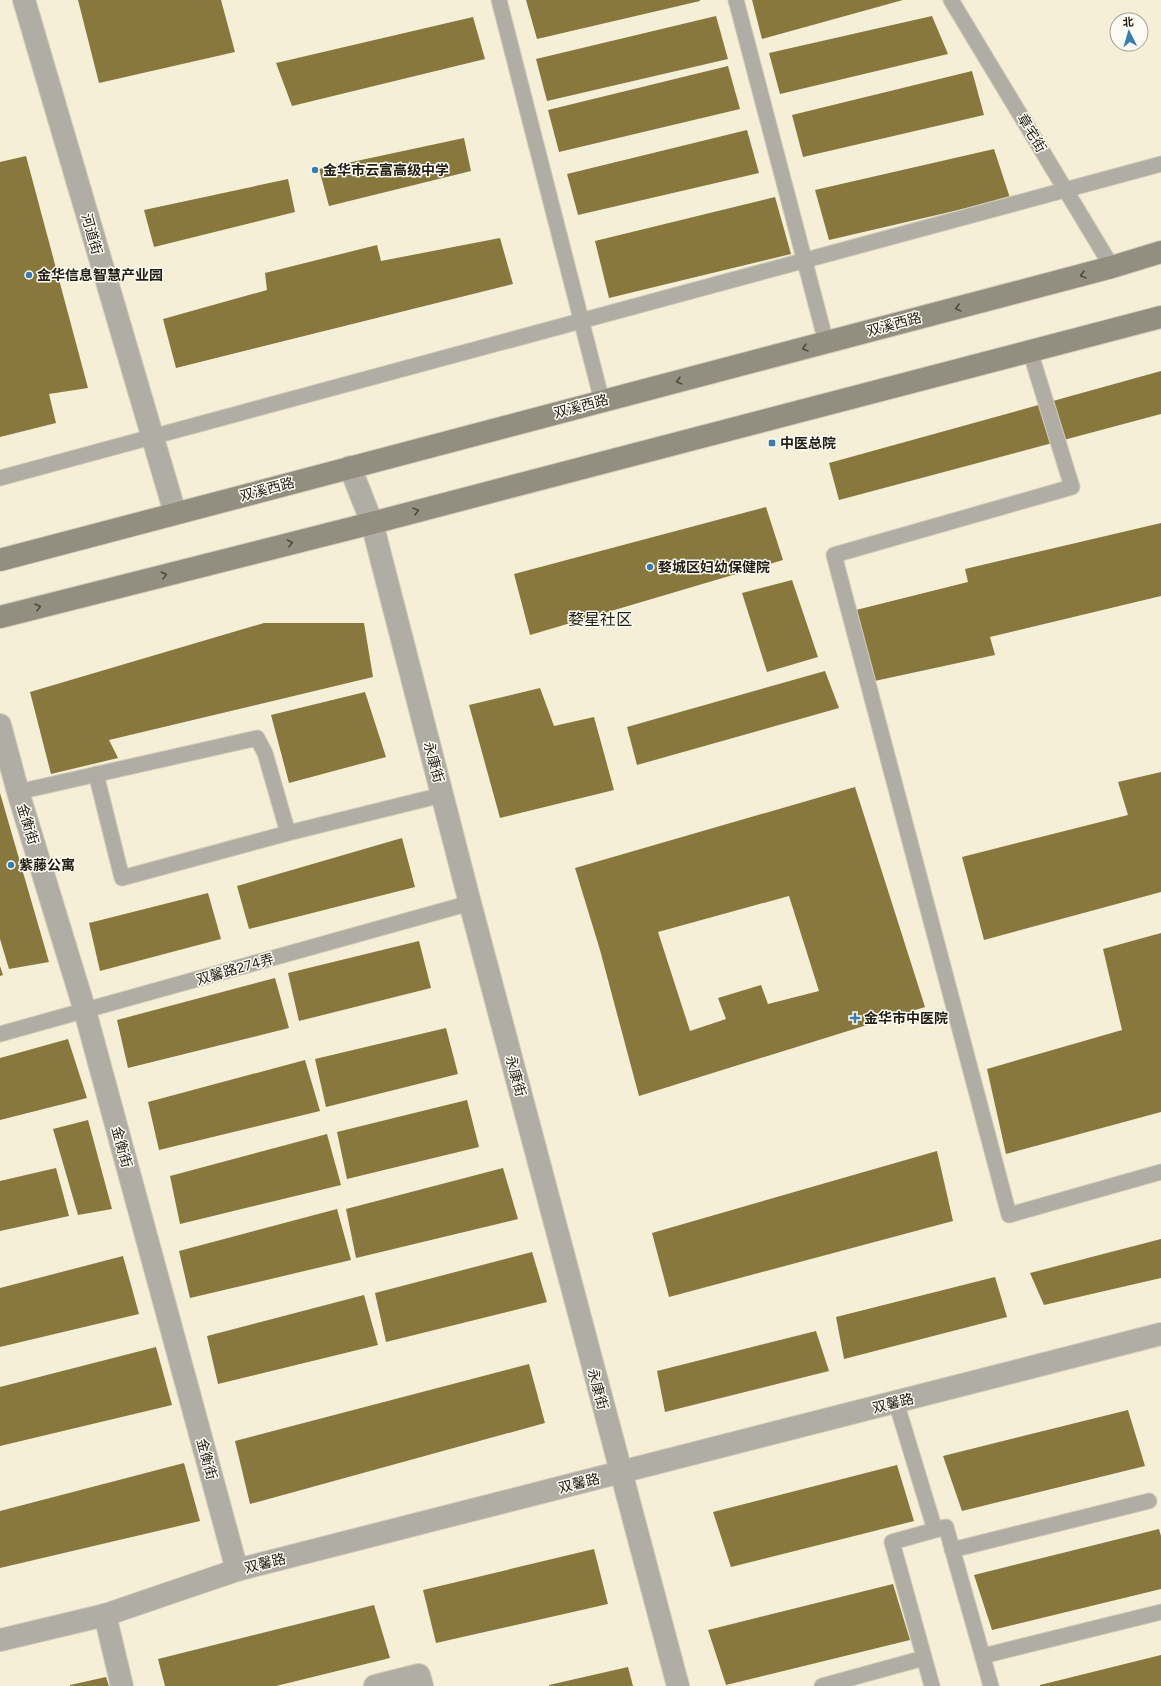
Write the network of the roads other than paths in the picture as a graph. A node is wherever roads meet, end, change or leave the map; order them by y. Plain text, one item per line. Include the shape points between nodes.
1 (24, 0) edge
2 (499, 0) edge
3 (736, 0) edge
4 (951, 0) edge
5 (1161, 164) edge
6 (1066, 190) junction
7 (1161, 252) edge
8 (804, 261) junction
9 (1112, 267) junction
10 (1161, 317) edge
11 (581, 321) junction
12 (826, 342) junction
13 (1030, 351) junction
14 (602, 401) junction
15 (152, 437) junction
16 (350, 467) junction
17 (0, 478) edge
18 (175, 513) junction
19 (372, 523) junction
20 (0, 560) edge
21 (0, 617) edge
22 (0, 725) edge
23 (96, 774) junction
24 (18, 792) junction
25 (442, 795) junction
26 (288, 833) junction
27 (470, 903) junction
28 (85, 1012) junction
29 (0, 1034) edge
30 (1161, 1172) edge
31 (1161, 1334) edge
32 (896, 1402) junction
33 (620, 1472) junction
34 (1148, 1501) dead end
35 (935, 1530) junction
36 (952, 1550) junction
37 (238, 1570) junction
38 (1161, 1612) edge
39 (105, 1615) junction
40 (0, 1640) edge
41 (983, 1656) junction
42 (924, 1658) junction
43 (122, 1686) edge
44 (375, 1686) edge
45 (422, 1686) edge
46 (678, 1686) edge
47 (822, 1686) edge
48 (932, 1686) edge
49 (991, 1686) edge

1 - 15 street, 河道街
2 - 11 lane
3 - 8 lane
4 - 6 lane, 章宅街
5 - 6 lane
6 - 8 lane
6 - 9 lane, 章宅街
7 - 9 main road, 双溪西路
8 - 11 lane
8 - 12 lane
9 -> 12 main road, 双溪西路
10 - 13 main road
11 - 14 lane
11 - 15 lane
12 -> 14 main road, 双溪西路
19 -> 13 main road
13 - 30 lane via 1072,487 834,555 1009,1215
14 - 16 main road, 双溪西路
15 - 17 lane
15 - 18 street, 河道街
16 - 18 main road, 双溪西路
16 - 19 street, 永康街
18 - 20 main road, 双溪西路
21 -> 19 main road
19 - 25 street, 永康街
22 - 24 street, 金衡街
23 - 24 lane
23 - 26 lane via 257,738 266,753
23 - 26 lane via 122,878
24 - 28 street, 金衡街
25 - 26 lane
25 - 27 street, 永康街
27 - 28 lane, 双馨路274弄
27 - 33 street, 永康街
28 - 29 lane, 双馨路274弄
28 - 37 street, 金衡街
31 - 32 street, 双馨路
32 - 33 street, 双馨路
32 - 35 lane
33 - 37 street, 双馨路
33 - 46 street, 永康街
34 - 36 lane
35 - 36 lane via 946,1526
35 - 42 lane via 892,1542
36 - 41 lane
37 - 39 street, 双馨路
38 - 41 lane
39 - 40 street, 双馨路
39 - 43 street
41 - 49 lane
42 - 47 lane
42 - 48 lane
44 - 45 street via 419,1674

